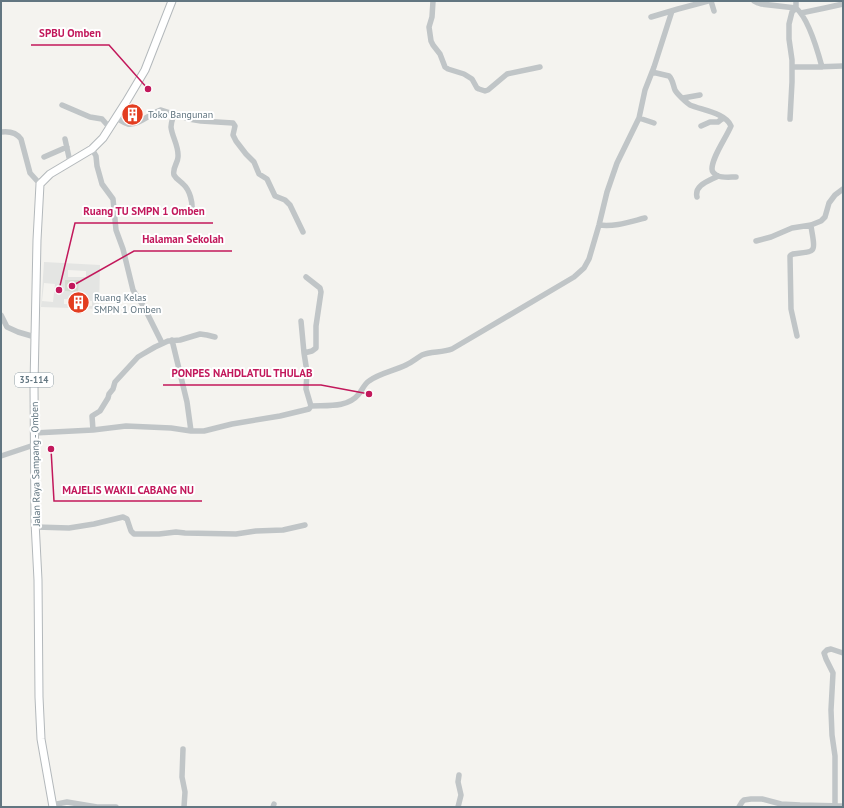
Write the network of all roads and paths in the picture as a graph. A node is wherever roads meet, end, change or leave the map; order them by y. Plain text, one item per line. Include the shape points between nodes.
1 (172, 1) edge
2 (433, 1) edge
3 (710, 1) edge
4 (754, 1) edge
5 (796, 1) edge
6 (687, 4) edge
7 (843, 4) edge
8 (796, 8) junction
9 (672, 11) junction
10 (714, 11) dead end
11 (801, 13) junction
12 (651, 17) dead end
13 (843, 66) edge
14 (540, 67) dead end
15 (792, 67) junction
16 (822, 67) junction
17 (652, 72) junction
18 (700, 94) dead end
19 (683, 98) junction
20 (62, 105) dead end
21 (174, 114) junction
22 (116, 118) junction
23 (639, 118) junction
24 (723, 118) junction
25 (790, 119) dead end
26 (654, 123) dead end
27 (701, 126) dead end
28 (110, 128) junction
29 (1, 132) edge
30 (65, 139) dead end
31 (67, 147) junction
32 (92, 149) junction
33 (44, 157) dead end
34 (70, 162) junction
35 (718, 176) junction
36 (736, 177) dead end
37 (40, 184) junction
38 (843, 189) edge
39 (697, 197) dead end
40 (192, 212) dead end
41 (645, 218) dead end
42 (599, 225) junction
43 (811, 225) junction
44 (303, 232) dead end
45 (756, 241) dead end
46 (306, 277) dead end
47 (1, 315) edge
48 (301, 321) dead end
49 (797, 336) dead end
50 (35, 337) junction
51 (214, 337) dead end
52 (172, 340) junction
53 (162, 343) junction
54 (304, 353) junction
55 (311, 406) junction
56 (93, 430) junction
57 (191, 431) junction
58 (34, 432) junction
59 (34, 445) junction
60 (1, 456) edge
61 (305, 525) dead end
62 (36, 528) junction
63 (843, 653) edge
64 (183, 749) dead end
65 (459, 775) dead end
66 (53, 806) edge
67 (835, 806) junction
68 (843, 806) edge
69 (116, 807) edge
70 (184, 807) edge
71 (458, 807) edge
72 (739, 807) edge

1 - 22 main road via 144,70
2 - 14 street via 429,30 432,44 440,54 445,67 472,79 479,90 488,90 507,74
3 - 6 street
3 - 10 street
4 - 8 street via 758,4
5 - 8 street
6 - 9 street
7 - 11 street
8 - 11 street
8 - 15 street via 792,12 789,24
9 - 12 street
9 - 17 street
11 - 16 street
13 - 16 street
15 - 16 street
15 - 25 street
17 - 19 street via 669,76 675,91
17 - 23 street
18 - 19 street
19 - 24 street via 689,104
20 - 28 street via 90,117 102,119
21 - 22 street via 160,110 131,124
21 - 40 street via 171,125 178,158 174,174 188,191
21 - 44 street via 201,121 233,123 236,141 254,162 259,174 266,178 275,196 290,205
22 - 28 main road
23 - 26 street
23 - 42 street via 618,163
24 - 27 street via 718,122
24 - 35 street via 731,126 714,162 712,171
28 - 32 main road
29 - 37 street via 19,136 30,173
30 - 31 street
31 - 33 street
31 - 34 street
32 - 34 main road
32 - 53 street via 102,184 112,199 116,230 133,290
34 - 37 main road via 50,174
35 - 36 street
35 - 39 street via 698,187
37 - 50 main road, Jalan Raya Sampang - Omben / 35-114
38 - 43 street via 829,203 825,217
41 - 42 street via 619,225
42 - 55 street via 587,264 574,277 452,349 421,355 406,365 369,380 351,402
43 - 45 street via 792,228
43 - 49 street via 813,250 790,256 791,309
46 - 54 street via 320,288 321,292 316,348
47 - 50 street via 7,327
48 - 54 street
50 - 58 main road, Jalan Raya Sampang - Omben / 35-114
51 - 52 street via 200,334
52 - 53 street
52 - 57 street via 187,402
53 - 56 street via 138,357 115,382 101,410 92,416
54 - 55 street via 306,389
55 - 57 street via 307,410 280,416 204,431
56 - 57 street via 136,426
56 - 58 street
58 - 59 main road, Jalan Raya Sampang - Omben / 35-114
59 - 60 street
59 - 62 main road, Jalan Raya Sampang - Omben / 35-114
61 - 62 street via 283,530 236,534 134,534 127,519 123,517 69,528
62 - 66 main road, Jalan Raya Sampang - Omben / 35-114 via 39,713
63 - 67 street via 831,649 824,653 833,673 831,710 835,756
64 - 70 street
65 - 71 street via 461,795
66 - 69 street via 67,802
67 - 68 street
67 - 72 street via 781,804 751,799 744,800

